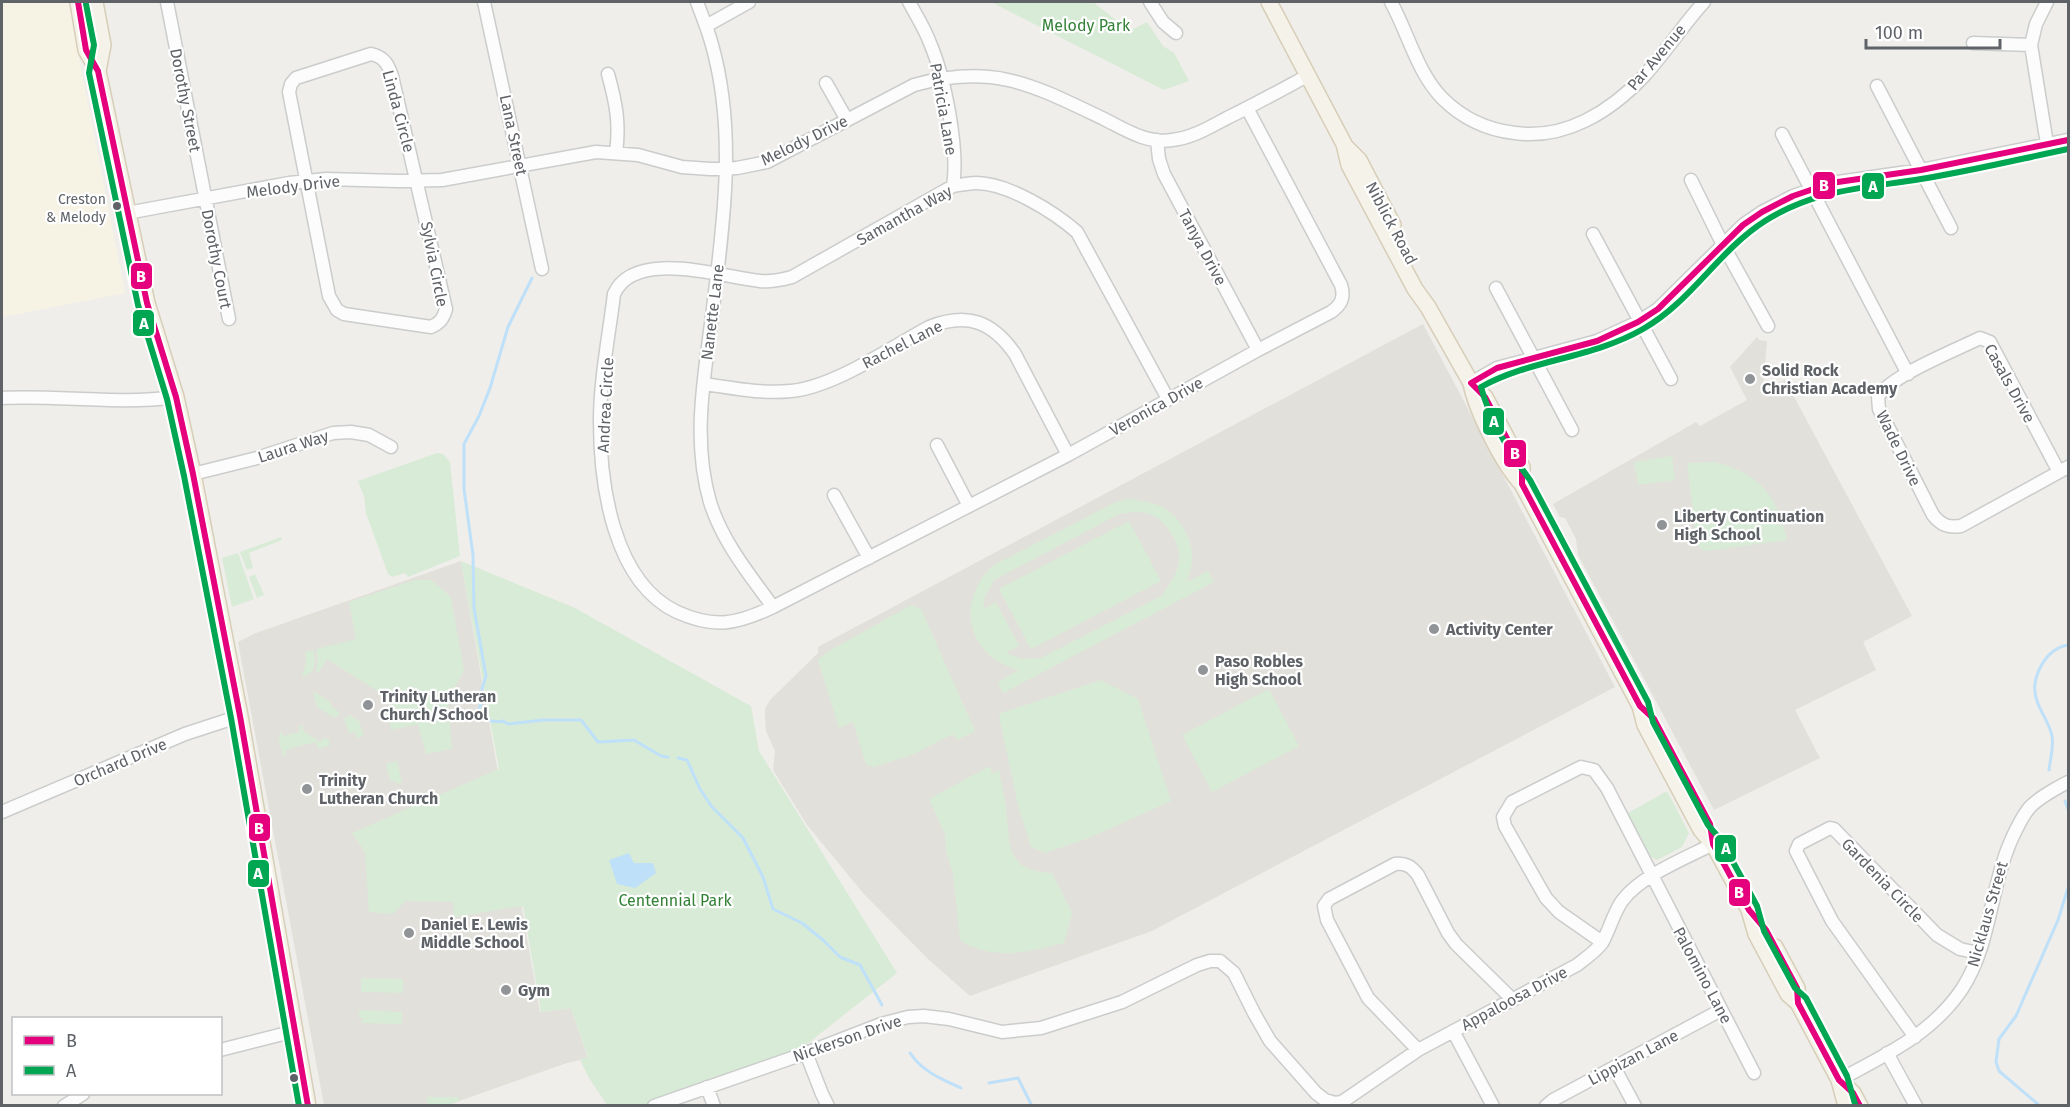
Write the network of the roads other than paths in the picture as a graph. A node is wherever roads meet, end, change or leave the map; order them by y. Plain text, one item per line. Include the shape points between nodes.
1 (78, 2) edge
2 (95, 2) edge
3 (167, 2) edge
4 (484, 2) edge
5 (697, 2) edge
6 (749, 2) edge
7 (909, 2) edge
8 (1150, 2) edge
9 (1269, 2) edge
10 (1391, 2) edge
11 (1704, 2) edge
12 (2047, 2) edge
13 (706, 26) junction
14 (1176, 33) dead end
15 (1973, 43) dead end
16 (2031, 45) junction
17 (98, 71) junction
18 (608, 74) dead end
19 (1307, 76) junction
20 (940, 78) junction
21 (826, 83) dead end
22 (1877, 86) dead end
23 (1247, 108) junction
24 (847, 120) junction
25 (1782, 134) dead end
26 (1157, 140) junction
27 (2068, 140) edge
28 (2047, 144) junction
29 (616, 153) junction
30 (520, 166) junction
31 (726, 169) junction
32 (1921, 170) junction
33 (1691, 180) dead end
34 (306, 181) junction
35 (417, 181) junction
36 (953, 186) junction
37 (1812, 189) junction
38 (206, 199) junction
39 (127, 213) junction
40 (1951, 228) dead end
41 (1593, 234) dead end
42 (1722, 243) junction
43 (542, 269) dead end
44 (717, 273) junction
45 (1496, 288) dead end
46 (229, 319) dead end
47 (1638, 322) junction
48 (1768, 326) dead end
49 (1258, 350) junction
50 (1534, 358) junction
51 (1908, 374) junction
52 (1671, 379) dead end
53 (1471, 383) junction
54 (704, 384) junction
55 (176, 397) junction
56 (2, 398) edge
57 (1168, 399) junction
58 (1572, 430) dead end
59 (937, 445) dead end
60 (391, 447) dead end
61 (1068, 455) junction
62 (2064, 469) edge
63 (193, 474) junction
64 (834, 495) dead end
65 (969, 506) junction
66 (869, 558) junction
67 (773, 607) junction
68 (240, 716) junction
69 (2068, 782) edge
70 (2, 812) edge
71 (1713, 844) junction
72 (1652, 876) junction
73 (1602, 942) junction
74 (1978, 953) junction
75 (1513, 1000) junction
76 (1721, 1010) junction
77 (295, 1031) junction
78 (1454, 1031) junction
79 (1915, 1037) junction
80 (222, 1049) edge
81 (1418, 1050) junction
82 (806, 1053) junction
83 (1887, 1053) junction
84 (1614, 1067) junction
85 (1297, 1072) joint
86 (1754, 1073) dead end
87 (1839, 1080) junction
88 (707, 1087) junction
89 (80, 1095) edge
90 (64, 1106) edge
91 (308, 1106) edge
92 (654, 1106) edge
93 (714, 1106) edge
94 (828, 1106) edge
95 (1493, 1106) edge
96 (1546, 1106) edge
97 (1635, 1106) edge
98 (1846, 1106) edge
99 (1860, 1106) edge
100 (1916, 1106) edge

1 - 17 main road via 86,50
2 - 17 main road via 103,45
3 - 38 street, Dorothy Street
4 - 30 street, Lana Street
5 - 13 street, Nanette Lane
6 - 13 street
7 - 20 street, Patricia Lane via 930,43
8 - 14 street
9 - 19 main road, Niblick Road
10 - 11 street, Par Avenue via 1429,81 1442,98 1480,124 1535,134 1572,128 1631,90
12 - 16 street
13 - 31 street, Nanette Lane via 721,92
15 - 16 street
16 - 28 street
17 - 39 main road
18 - 29 street via 618,114
19 - 23 street, Melody Drive
19 - 53 main road, Niblick Road via 1415,289
20 - 24 street, Melody Drive via 914,85
20 - 26 street, Melody Drive via 996,76 1027,84 1137,136
20 - 36 street, Patricia Lane via 950,122
21 - 24 street
22 - 32 street
23 - 26 street, Melody Drive via 1201,131 1173,140
23 - 49 street, Veronica Drive via 1343,293 1338,307
24 - 31 street, Melody Drive via 767,162
25 - 37 street
26 - 49 street, Tanya Drive via 1164,174
27 - 28 street
28 - 32 street
29 - 30 street, Melody Drive via 596,152
29 - 31 street, Melody Drive via 682,167
30 - 35 street, Melody Drive
30 - 43 street, Lana Street
31 - 44 street, Nanette Lane
32 - 37 street
32 - 40 street
33 - 42 street
34 - 35 street, Melody Drive
34 - 35 street, Linda Circle via 289,92 291,84 306,74 371,54 389,67
34 - 35 street, Sylvia Circle via 329,296 337,310 431,327 443,318 446,309
34 - 38 street, Melody Drive
36 - 44 street, Samantha Way via 792,278 759,280
36 - 57 street, Samantha Way via 977,183 1013,192 1063,219 1077,232
37 - 42 street via 1762,212
37 - 51 street
38 - 39 street, Melody Drive
38 - 46 street, Dorothy Court
39 - 55 main road via 147,303
41 - 47 street
42 - 47 street via 1658,309
42 - 48 street
44 - 54 street, Nanette Lane
44 - 67 street, Andrea Circle via 659,268 634,273 618,284 601,410 607,495 624,553 634,573 658,601 696,619 726,623
45 - 50 street
47 - 50 street via 1597,341
47 - 52 street
49 - 57 street, Veronica Drive
50 - 53 street via 1497,368
50 - 58 street
51 - 62 street, Casals Drive via 1980,338 1990,342
51 - 62 street, Wade Drive via 1881,391 1879,409 1933,514 1945,525 1961,526
53 - 71 main road, Niblick Road via 1474,399 1511,473 1522,484 1640,706 1654,719 1710,824
54 - 61 street, Rachel Lane via 769,393 815,386 929,327 960,319 992,328 1005,339
54 - 67 street, Nanette Lane via 701,453 711,502 728,541
55 - 56 street
55 - 63 main road
57 - 61 street, Veronica Drive
59 - 65 street
60 - 63 street, Laura Way via 369,435 333,433
61 - 65 street, Veronica Drive
63 - 68 main road
64 - 66 street
65 - 66 street, Veronica Drive
66 - 67 street, Veronica Drive
68 - 70 street, Orchard Drive via 185,734
68 - 77 main road
69 - 74 street, Nicklaus Street via 2048,793 2023,816 2006,851
71 - 72 street, Appaloosa Drive
71 - 87 main road, Niblick Road via 1788,994 1798,1003
72 - 73 street, Appaloosa Drive via 1634,887 1622,901
72 - 73 street, Palomino Lane via 1594,770 1581,767 1512,802 1503,817 1505,826 1546,898
72 - 76 street, Palomino Lane
73 - 75 street, Appaloosa Drive via 1578,964
74 - 79 street, Nicklaus Street via 1956,997
74 - 79 street, Gardenia Circle via 1960,949 1937,935 1834,829 1799,844 1796,851 1832,921
75 - 78 street, Appaloosa Drive
75 - 81 street via 1456,944 1412,867 1395,864 1329,899 1324,906 1327,920 1368,998
76 - 84 street, Lippizan Lane
76 - 86 street, Palomino Lane
77 - 80 street
77 - 91 main road
78 - 81 street, Appaloosa Drive
78 - 95 street
79 - 83 street, Nicklaus Street
81 - 85 street, Appaloosa Drive via 1342,1102 1325,1100
82 - 85 street, Nickerson Drive via 908,1017 949,1019 1002,1032 1041,1028 1122,1002 1197,965 1220,961 1234,973 1270,1041
82 - 88 street, Nickerson Drive
82 - 94 street
83 - 87 street, Nicklaus Street
83 - 100 street
84 - 96 street, Lippizan Lane
84 - 97 street
87 - 98 main road, Niblick Road
87 - 99 main road, Niblick Road
88 - 92 street, Nickerson Drive
88 - 93 street
89 - 90 street

